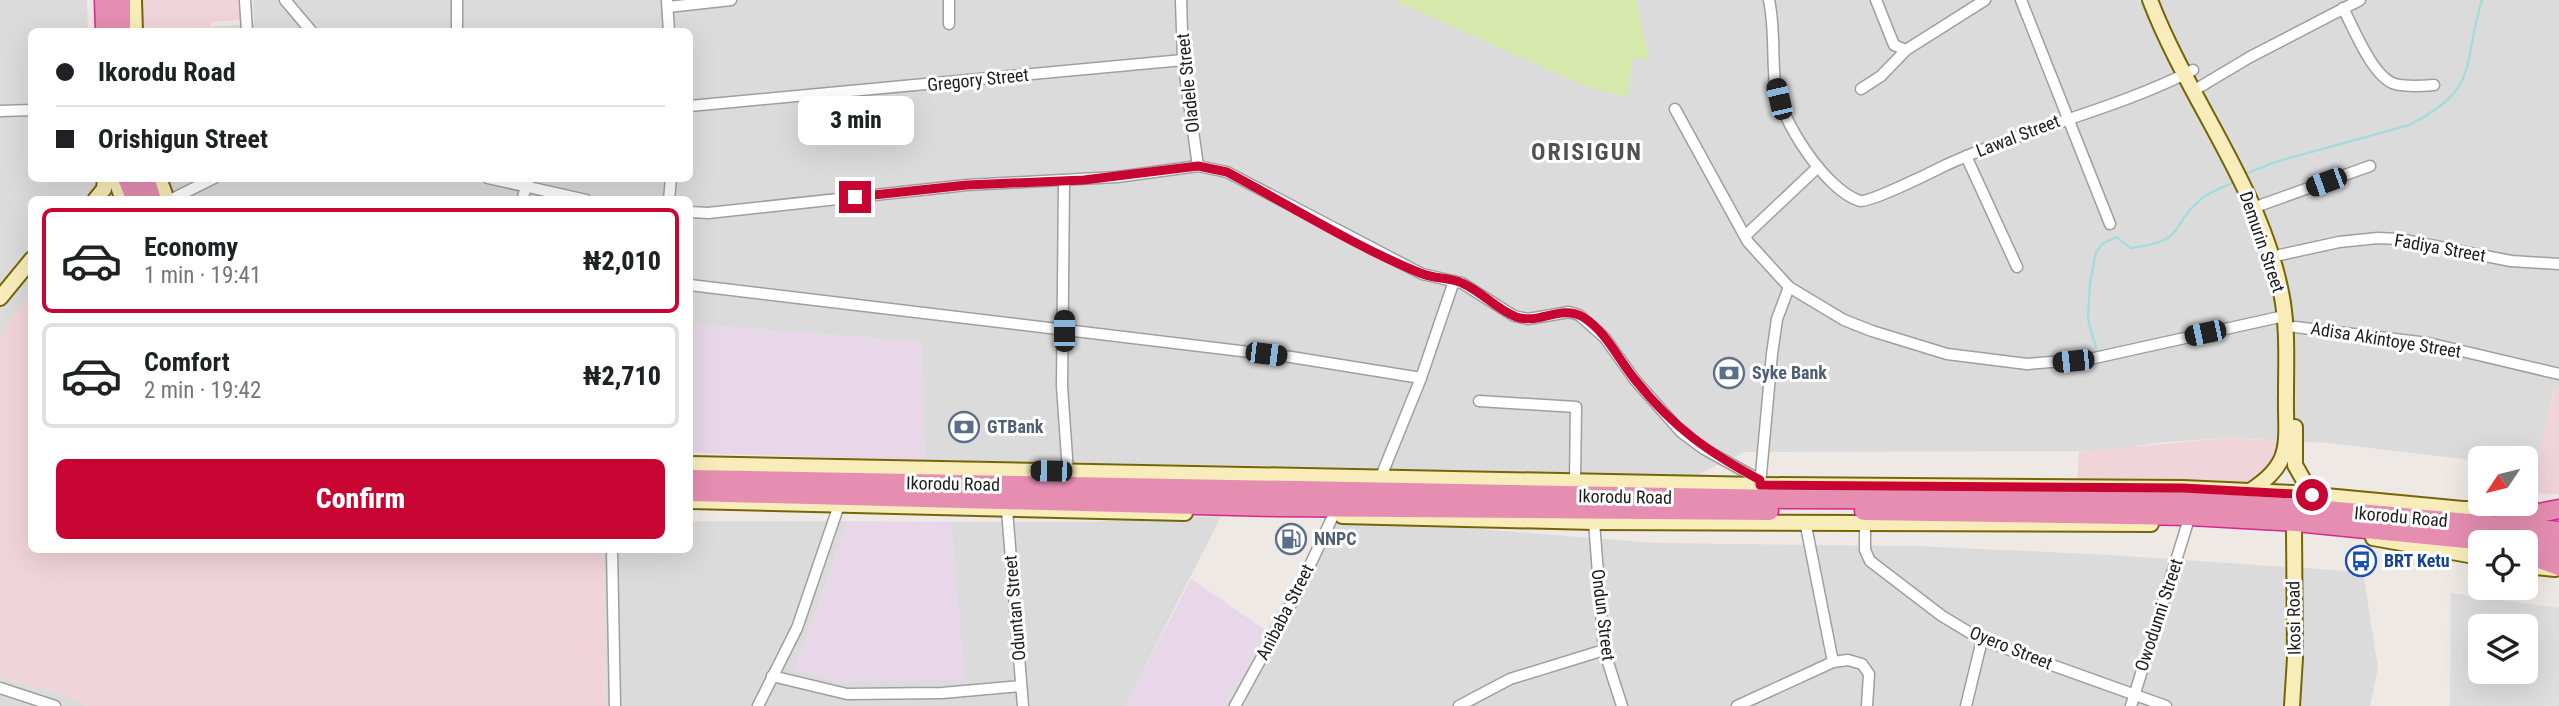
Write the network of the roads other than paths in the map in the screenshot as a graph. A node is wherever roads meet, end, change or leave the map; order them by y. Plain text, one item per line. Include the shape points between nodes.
1 (96, 0) edge
2 (104, 0) edge
3 (121, 0) edge
4 (134, 0) edge
5 (245, 0) edge
6 (285, 0) edge
7 (457, 0) edge
8 (731, 0) edge
9 (949, 0) edge
10 (1181, 0) edge
11 (1769, 0) edge
12 (1876, 0) edge
13 (1985, 0) edge
14 (2021, 0) edge
15 (2150, 0) edge
16 (2160, 0) edge
17 (2360, 0) edge
18 (667, 3) edge
19 (2343, 8) junction
20 (949, 24) dead end
21 (96, 28) edge
22 (105, 28) edge
23 (121, 28) edge
24 (135, 28) edge
25 (247, 28) edge
26 (309, 28) edge
27 (457, 28) edge
28 (669, 28) edge
29 (1906, 50) junction
30 (1183, 60) junction
31 (2189, 72) junction
32 (2434, 85) dead end
33 (2197, 88) junction
34 (1861, 89) dead end
35 (693, 106) edge
36 (1675, 109) dead end
37 (28, 110) edge
38 (0, 111) edge
39 (2066, 118) junction
40 (1966, 156) junction
41 (1198, 166) junction
42 (2370, 166) dead end
43 (1818, 167) junction
44 (2245, 180) junction
45 (1064, 181) junction
46 (207, 182) edge
47 (528, 183) edge
48 (177, 196) edge
49 (572, 196) edge
50 (2261, 205) junction
51 (693, 212) edge
52 (2110, 224) dead end
53 (1745, 236) junction
54 (2280, 255) junction
55 (28, 263) edge
56 (2559, 264) edge
57 (2017, 267) dead end
58 (28, 275) edge
59 (1454, 281) junction
60 (693, 285) edge
61 (1788, 287) junction
62 (0, 298) edge
63 (0, 306) edge
64 (2289, 321) junction
65 (1064, 331) junction
66 (2559, 374) edge
67 (1421, 378) junction
68 (1479, 401) dead end
69 (693, 464) edge
70 (1068, 472) junction
71 (693, 479) edge
72 (1380, 479) junction
73 (1575, 482) junction
74 (1760, 483) junction
75 (2250, 491) junction
76 (693, 492) edge
77 (2307, 499) junction
78 (693, 501) edge
79 (900, 502) junction
80 (839, 505) junction
81 (998, 507) junction
82 (2559, 509) edge
83 (1333, 516) junction
84 (1805, 521) junction
85 (1594, 522) junction
86 (1866, 522) junction
87 (2186, 524) junction
88 (2487, 524) junction
89 (2294, 530) junction
90 (2559, 531) edge
91 (2468, 540) edge
92 (2538, 546) edge
93 (2559, 548) edge
94 (612, 553) edge
95 (2468, 554) edge
96 (2538, 559) edge
97 (2538, 567) edge
98 (2559, 568) edge
99 (1982, 640) junction
100 (1604, 650) junction
101 (1833, 662) junction
102 (772, 676) junction
103 (1021, 686) junction
104 (0, 688) edge
105 (2133, 694) junction
106 (43, 704) edge
107 (55, 706) edge
108 (615, 706) edge
109 (758, 706) edge
110 (1023, 706) edge
111 (1236, 706) edge
112 (1459, 706) edge
113 (1622, 706) edge
114 (1737, 706) edge
115 (1867, 706) edge
116 (1966, 706) edge
117 (2131, 706) edge
118 (2166, 706) edge
119 (2292, 706) edge

1 - 21 street
2 - 22 highway
3 - 23 highway
4 - 24 street
5 - 25 street
6 - 26 street
7 - 27 street
8 - 18 street
9 - 20 street
10 - 30 street, Oladele Street
11 - 43 street via 1779,99 1786,119
12 - 29 street via 1894,45
13 - 29 street
14 - 39 street
15 - 31 street, Demurin Street
16 - 31 street, Demurin Street
17 - 19 street
18 - 28 street
19 - 32 street via 2383,76 2393,84
19 - 33 street
29 - 34 street
30 - 35 street, Gregory Street
30 - 41 street, Oladele Street
31 - 33 street, Demurin Street
31 - 39 street, Lawal Street via 2095,111
33 - 44 street, Demurin Street
36 - 53 street, Adisa Akintoye Street
37 - 38 street
39 - 40 street, Lawal Street
39 - 52 street
40 - 43 street, Lawal Street via 1861,202
40 - 57 street
41 - 45 street
41 - 59 street via 1227,172 1422,274
42 - 50 street
43 - 53 street
44 - 50 street, Demurin Street
44 - 64 street, Demurin Street
45 - 51 street via 967,185
45 - 65 street
46 - 48 street
47 - 49 street
50 - 54 street, Demurin Street
53 - 61 street, Adisa Akintoye Street
54 - 56 street, Fadiya Street via 2378,238 2511,261
54 - 64 street, Demurin Street
55 - 62 street
58 - 63 street
59 - 67 street
59 - 74 street via 1521,318 1569,312 1585,319 1681,432
60 - 65 street
61 - 64 street, Adisa Akintoye Street via 1844,320 1907,342 1947,354 2027,364 2090,359
61 - 74 street via 1775,331
64 - 66 street, Adisa Akintoye Street via 2428,343
64 - 75 street, Demurin Street via 2283,462
64 - 77 street, Demurin Street via 2295,465
65 - 67 street via 1291,357
65 - 70 street via 1062,386
67 - 72 street
68 - 73 street via 1576,407
69 - 70 street, Ikorodu Road
70 - 72 street, Ikorodu Road
71 - 77 highway, Ikorodu Road via 1730,499
72 - 73 street, Ikorodu Road
73 - 74 street, Ikorodu Road
74 - 75 street, Ikorodu Road
75 - 77 street, Ikorodu Road
76 - 79 highway, Ikorodu Road
77 - 82 street, Ikorodu Road via 2463,509
77 - 88 highway, Ikorodu Road
78 - 80 street, Ikorodu Road
79 - 80 street, Ikorodu Road
79 - 81 highway, Ikorodu Road
80 - 102 street via 797,628
81 - 83 street, Ikorodu Road
81 - 91 highway, Ikorodu Road via 2190,516
81 - 103 street, Oduntan Street
82 - 88 highway
83 - 85 street, Ikorodu Road
83 - 111 street, Anibaba Street
84 - 85 street, Ikorodu Road
84 - 86 street, Ikorodu Road
84 - 101 street
85 - 100 street, Ondun Street
86 - 87 street, Ikorodu Road
86 - 99 street, Oyero Street via 1865,550 1870,561 1942,617
87 - 89 street, Ikorodu Road
87 - 105 street, Owodunni Street
88 - 90 highway, Ikorodu Road
89 - 95 street, Ikorodu Road via 2415,543
89 - 119 street, Ikosi Road
92 - 93 highway
94 - 108 street
96 - 98 highway
97 - 98 street
99 - 105 street, Oyero Street
99 - 116 street
100 - 112 street via 1510,679
100 - 113 street, Ondun Street
101 - 114 street
101 - 115 street via 1862,664 1869,674
102 - 103 street via 847,694
102 - 109 street
103 - 110 street, Oduntan Street
104 - 106 street
105 - 117 street, Owodunni Street
105 - 118 street, Oyero Street
106 - 107 street

